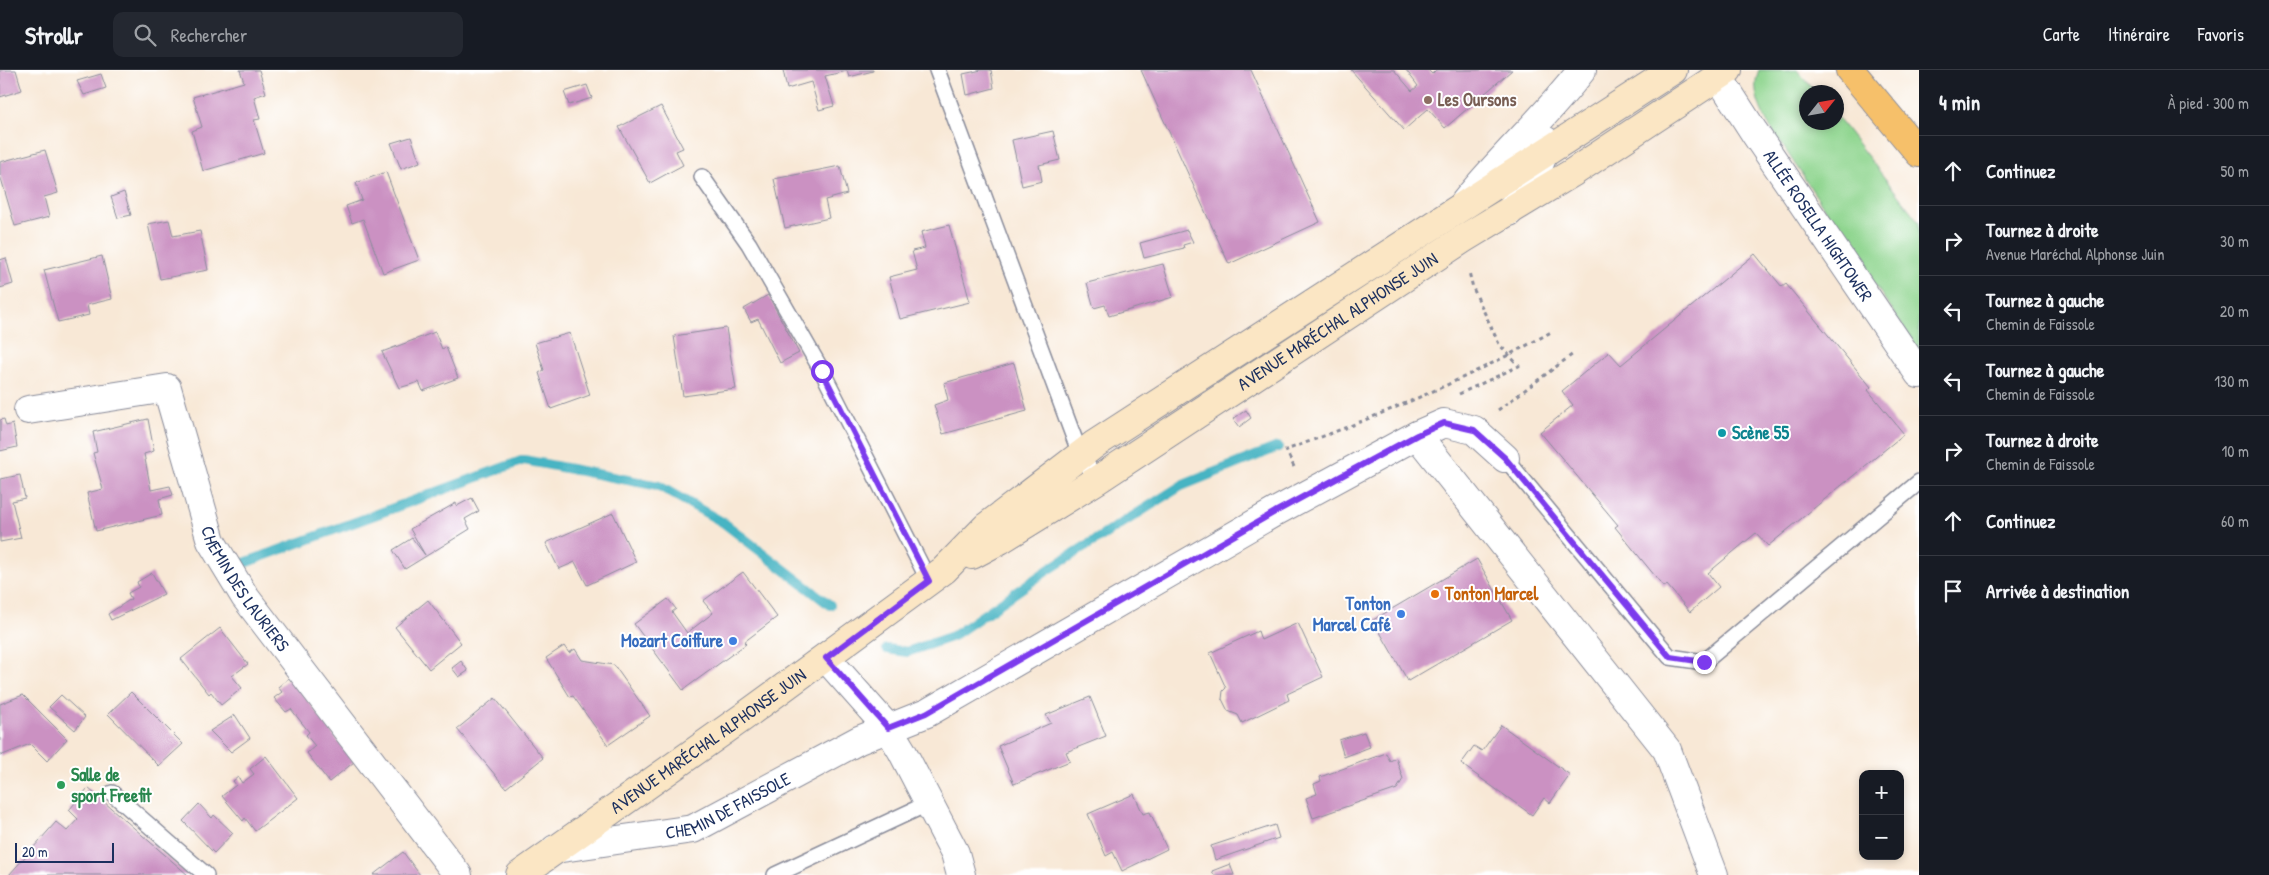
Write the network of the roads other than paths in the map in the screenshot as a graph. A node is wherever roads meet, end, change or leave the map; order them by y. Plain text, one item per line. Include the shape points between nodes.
1 (937, 70) edge
2 (1582, 70) edge
3 (1672, 70) edge
4 (1850, 70) edge
5 (1723, 73) edge
6 (1548, 110) junction
7 (1545, 152) junction
8 (1919, 153) edge
9 (702, 177) dead end
10 (1462, 205) junction
11 (1509, 212) junction
12 (1919, 374) edge
13 (28, 410) dead end
14 (1417, 435) junction
15 (1080, 454) junction
16 (1505, 458) joint
17 (1097, 480) junction
18 (1919, 482) edge
19 (937, 575) junction
20 (826, 658) junction
21 (888, 728) junction
22 (112, 793) dead end
23 (929, 803) junction
24 (555, 849) junction
25 (206, 875) edge
26 (458, 875) edge
27 (520, 875) edge
28 (775, 875) edge
29 (961, 875) edge
30 (1714, 875) edge

1 - 15 lane
2 - 6 street
3 - 7 main road, AVENUE MARÉCHAL ALPHONSE JUIN
4 - 8 highway
5 - 11 main road, AVENUE MARÉCHAL ALPHONSE JUIN
5 - 12 street, ALLÉE ROSELLA HIGHTOWER via 1754,132
6 - 7 street
6 - 10 street
7 - 10 main road, AVENUE MARÉCHAL ALPHONSE JUIN
7 - 11 street via 1533,178
9 - 19 lane via 749,244
10 - 15 main road, AVENUE MARÉCHAL ALPHONSE JUIN
11 - 17 main road, AVENUE MARÉCHAL ALPHONSE JUIN
13 - 26 street, CHEMIN DES LAURIERS via 167,388 216,549 245,597
14 - 16 street, CHEMIN DE FAISSOLE via 1444,423 1474,430
14 - 21 street, CHEMIN DE FAISSOLE via 1275,512 926,713
14 - 30 street via 1667,750
15 - 17 lane
15 - 19 main road, AVENUE MARÉCHAL ALPHONSE JUIN via 986,528
16 - 18 lane via 1670,657 1704,662
17 - 19 main road, AVENUE MARÉCHAL ALPHONSE JUIN
19 - 20 main road, AVENUE MARÉCHAL ALPHONSE JUIN
20 - 21 street
20 - 24 main road, AVENUE MARÉCHAL ALPHONSE JUIN
21 - 23 street
21 - 24 street, CHEMIN DE FAISSOLE via 859,740 693,829
22 - 25 lane
23 - 28 lane
23 - 29 street via 955,854
24 - 27 main road, AVENUE MARÉCHAL ALPHONSE JUIN

